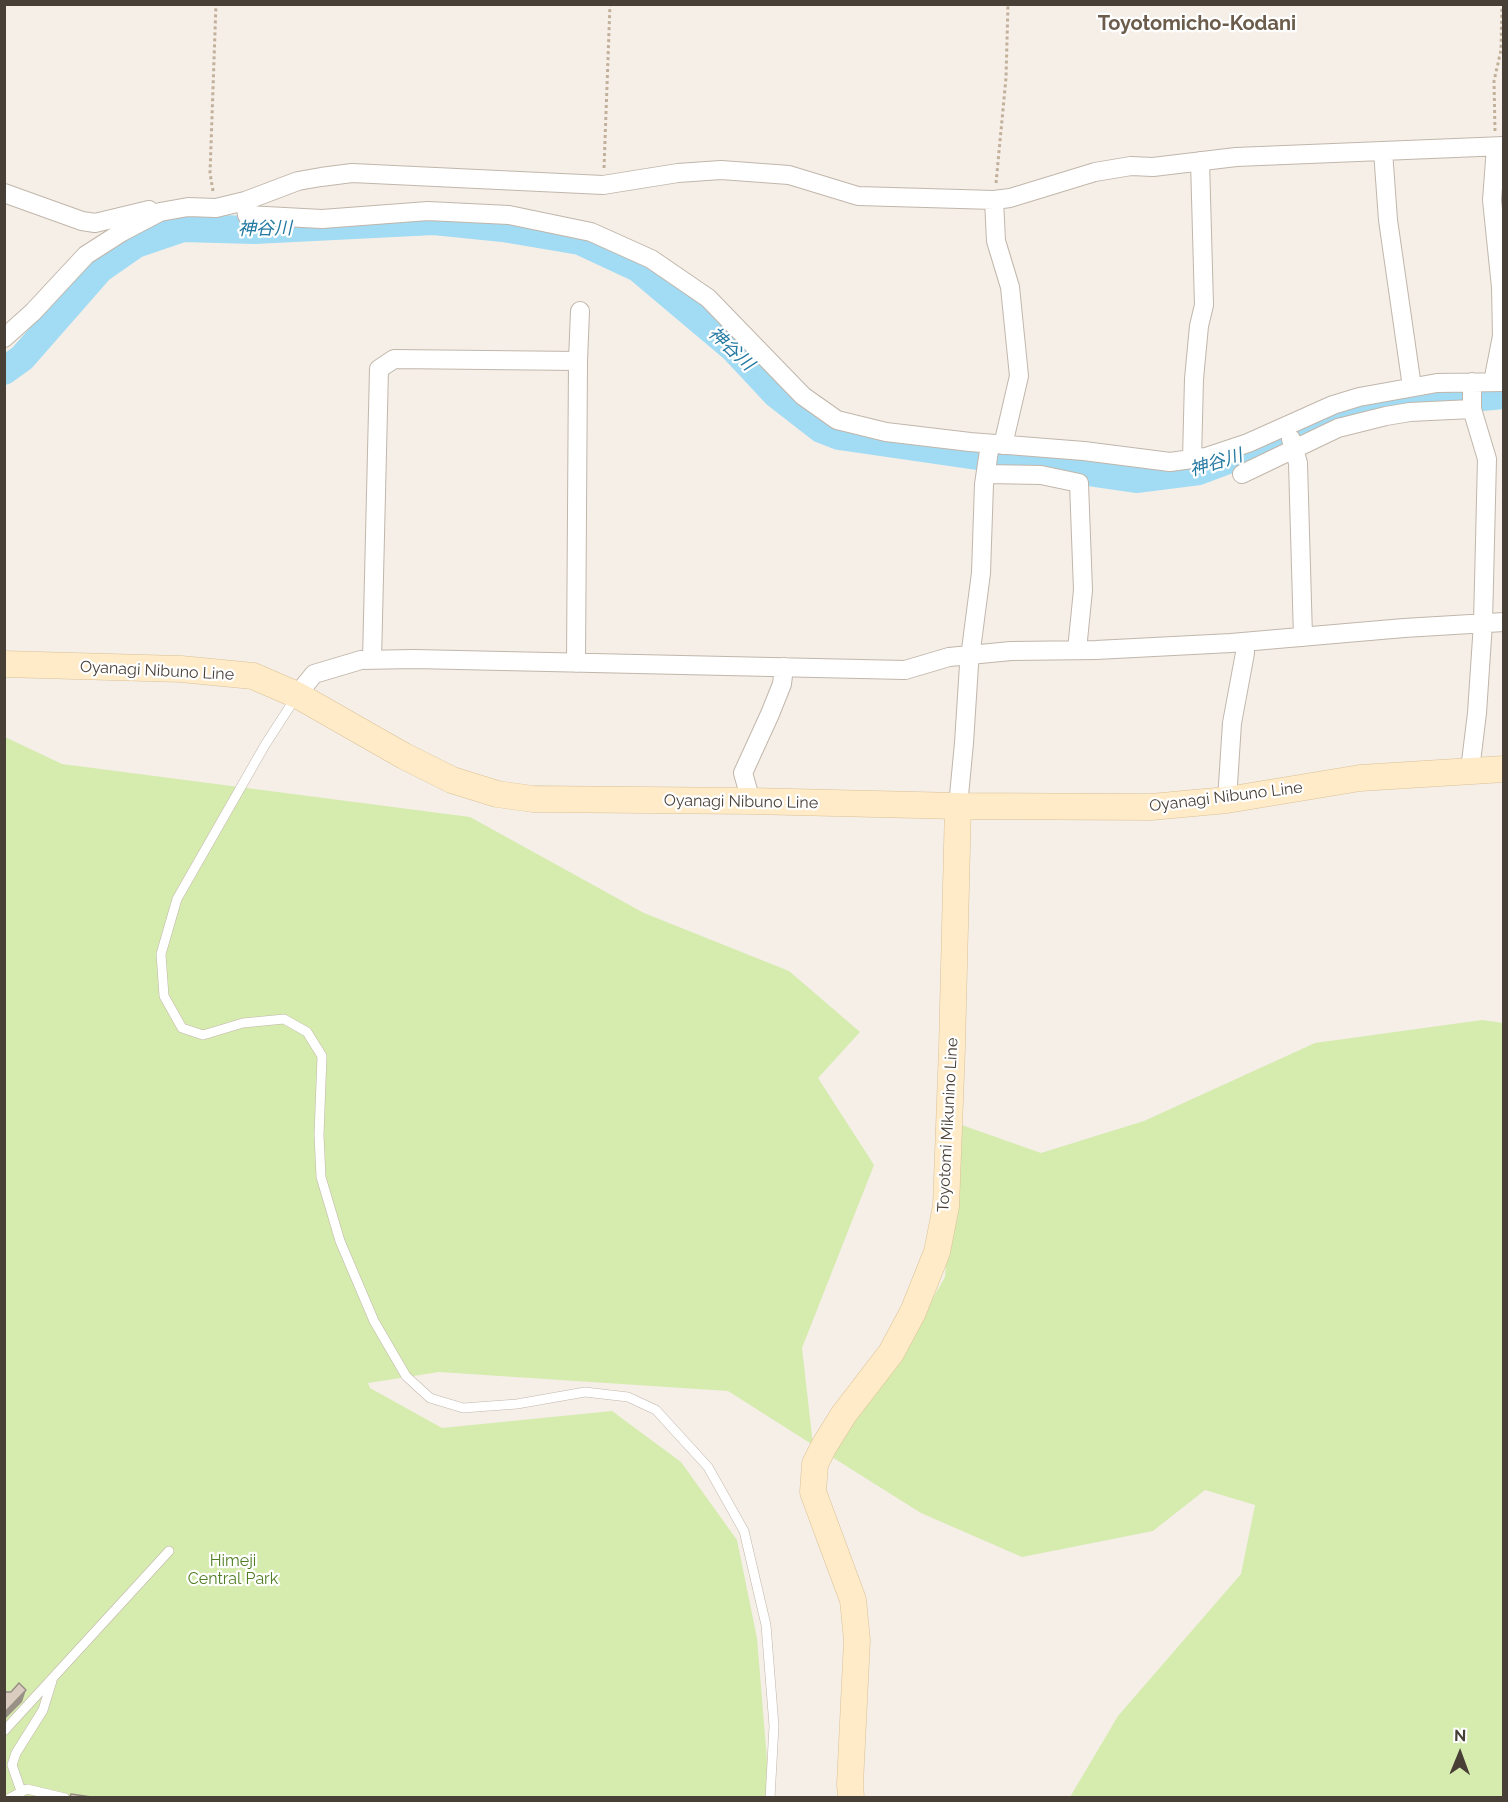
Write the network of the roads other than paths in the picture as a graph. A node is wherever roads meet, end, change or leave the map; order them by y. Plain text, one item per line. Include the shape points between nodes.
1 (1500, 147) edge
2 (1383, 152) junction
3 (1200, 161) junction
4 (4, 193) edge
5 (994, 200) junction
6 (245, 201) junction
7 (153, 216) junction
8 (94, 223) junction
9 (93, 250) junction
10 (580, 311) dead end
11 (4, 338) edge
12 (578, 361) junction
13 (1498, 382) edge
14 (1412, 387) junction
15 (1472, 396) junction
16 (1290, 437) junction
17 (994, 446) junction
18 (1192, 459) junction
19 (986, 471) junction
20 (1242, 474) dead end
21 (1503, 622) edge
22 (1483, 623) junction
23 (1304, 637) junction
24 (1245, 642) junction
25 (1077, 650) junction
26 (970, 655) junction
27 (372, 660) junction
28 (576, 663) junction
29 (4, 664) edge
30 (784, 667) junction
31 (297, 695) junction
32 (1470, 770) junction
33 (1503, 770) edge
34 (1227, 800) junction
35 (751, 801) junction
36 (958, 807) junction
37 (168, 1551) dead end
38 (54, 1676) junction
39 (4, 1731) edge
40 (21, 1791) junction
41 (9, 1797) edge
42 (65, 1797) edge
43 (770, 1797) edge
44 (851, 1797) edge

1 - 2 street
1 - 13 street via 1492,200 1501,287
2 - 3 street
2 - 14 street via 1388,220
3 - 5 street via 1095,172
3 - 18 street via 1204,305 1194,379
4 - 8 street
5 - 6 street via 858,196 789,175 721,170 603,185 352,173 298,181
5 - 17 street via 996,240 1010,286 1019,375
6 - 7 street via 216,208 188,207
6 - 17 street via 247,215 322,219 428,211 509,215 591,232 651,259 708,298 803,396 837,420 886,432
7 - 8 street via 149,210
7 - 9 street
8 - 9 street
9 - 11 street
10 - 12 street
12 - 27 street via 394,359 379,369
12 - 28 street
13 - 15 street
14 - 15 street via 1437,383
14 - 16 street via 1332,405
15 - 16 street
15 - 22 street via 1487,459
16 - 18 street via 1248,442
16 - 20 street
16 - 23 street via 1298,463
17 - 18 street via 1084,451 1170,462
17 - 19 street
19 - 25 street via 1041,475 1078,483 1083,590
19 - 26 street via 981,573
21 - 22 street
22 - 23 street
22 - 32 street
23 - 24 street
24 - 25 street
24 - 34 street via 1232,723
25 - 26 street
26 - 30 street via 905,670
26 - 36 street
27 - 28 street
27 - 31 street via 314,674
28 - 30 street
29 - 31 main road, Oyanagi Nibuno Line via 181,669 253,676
30 - 35 street via 782,684 743,773
31 - 35 main road, Oyanagi Nibuno Line via 452,780 497,794 533,799
31 - 43 lane via 177,899 161,954 164,996 182,1028 203,1035 243,1023 284,1019 307,1032 322,1056 321,1177 340,1240 374,1321 406,1376 430,1398 463,1408 518,1404 585,1392 628,1397 656,1410 708,1467 744,1531 766,1625 774,1726
32 - 33 main road, Oyanagi Nibuno Line
32 - 34 main road, Oyanagi Nibuno Line via 1360,778
34 - 36 main road, Oyanagi Nibuno Line via 1150,807
35 - 36 main road, Oyanagi Nibuno Line
36 - 44 main road, Toyotomi Mikunino Line via 946,1206 937,1252 913,1312 891,1353 844,1414 815,1464 813,1492 853,1600 857,1640
37 - 38 lane
38 - 39 lane
38 - 40 lane via 43,1710 12,1765
40 - 41 lane
40 - 42 lane

